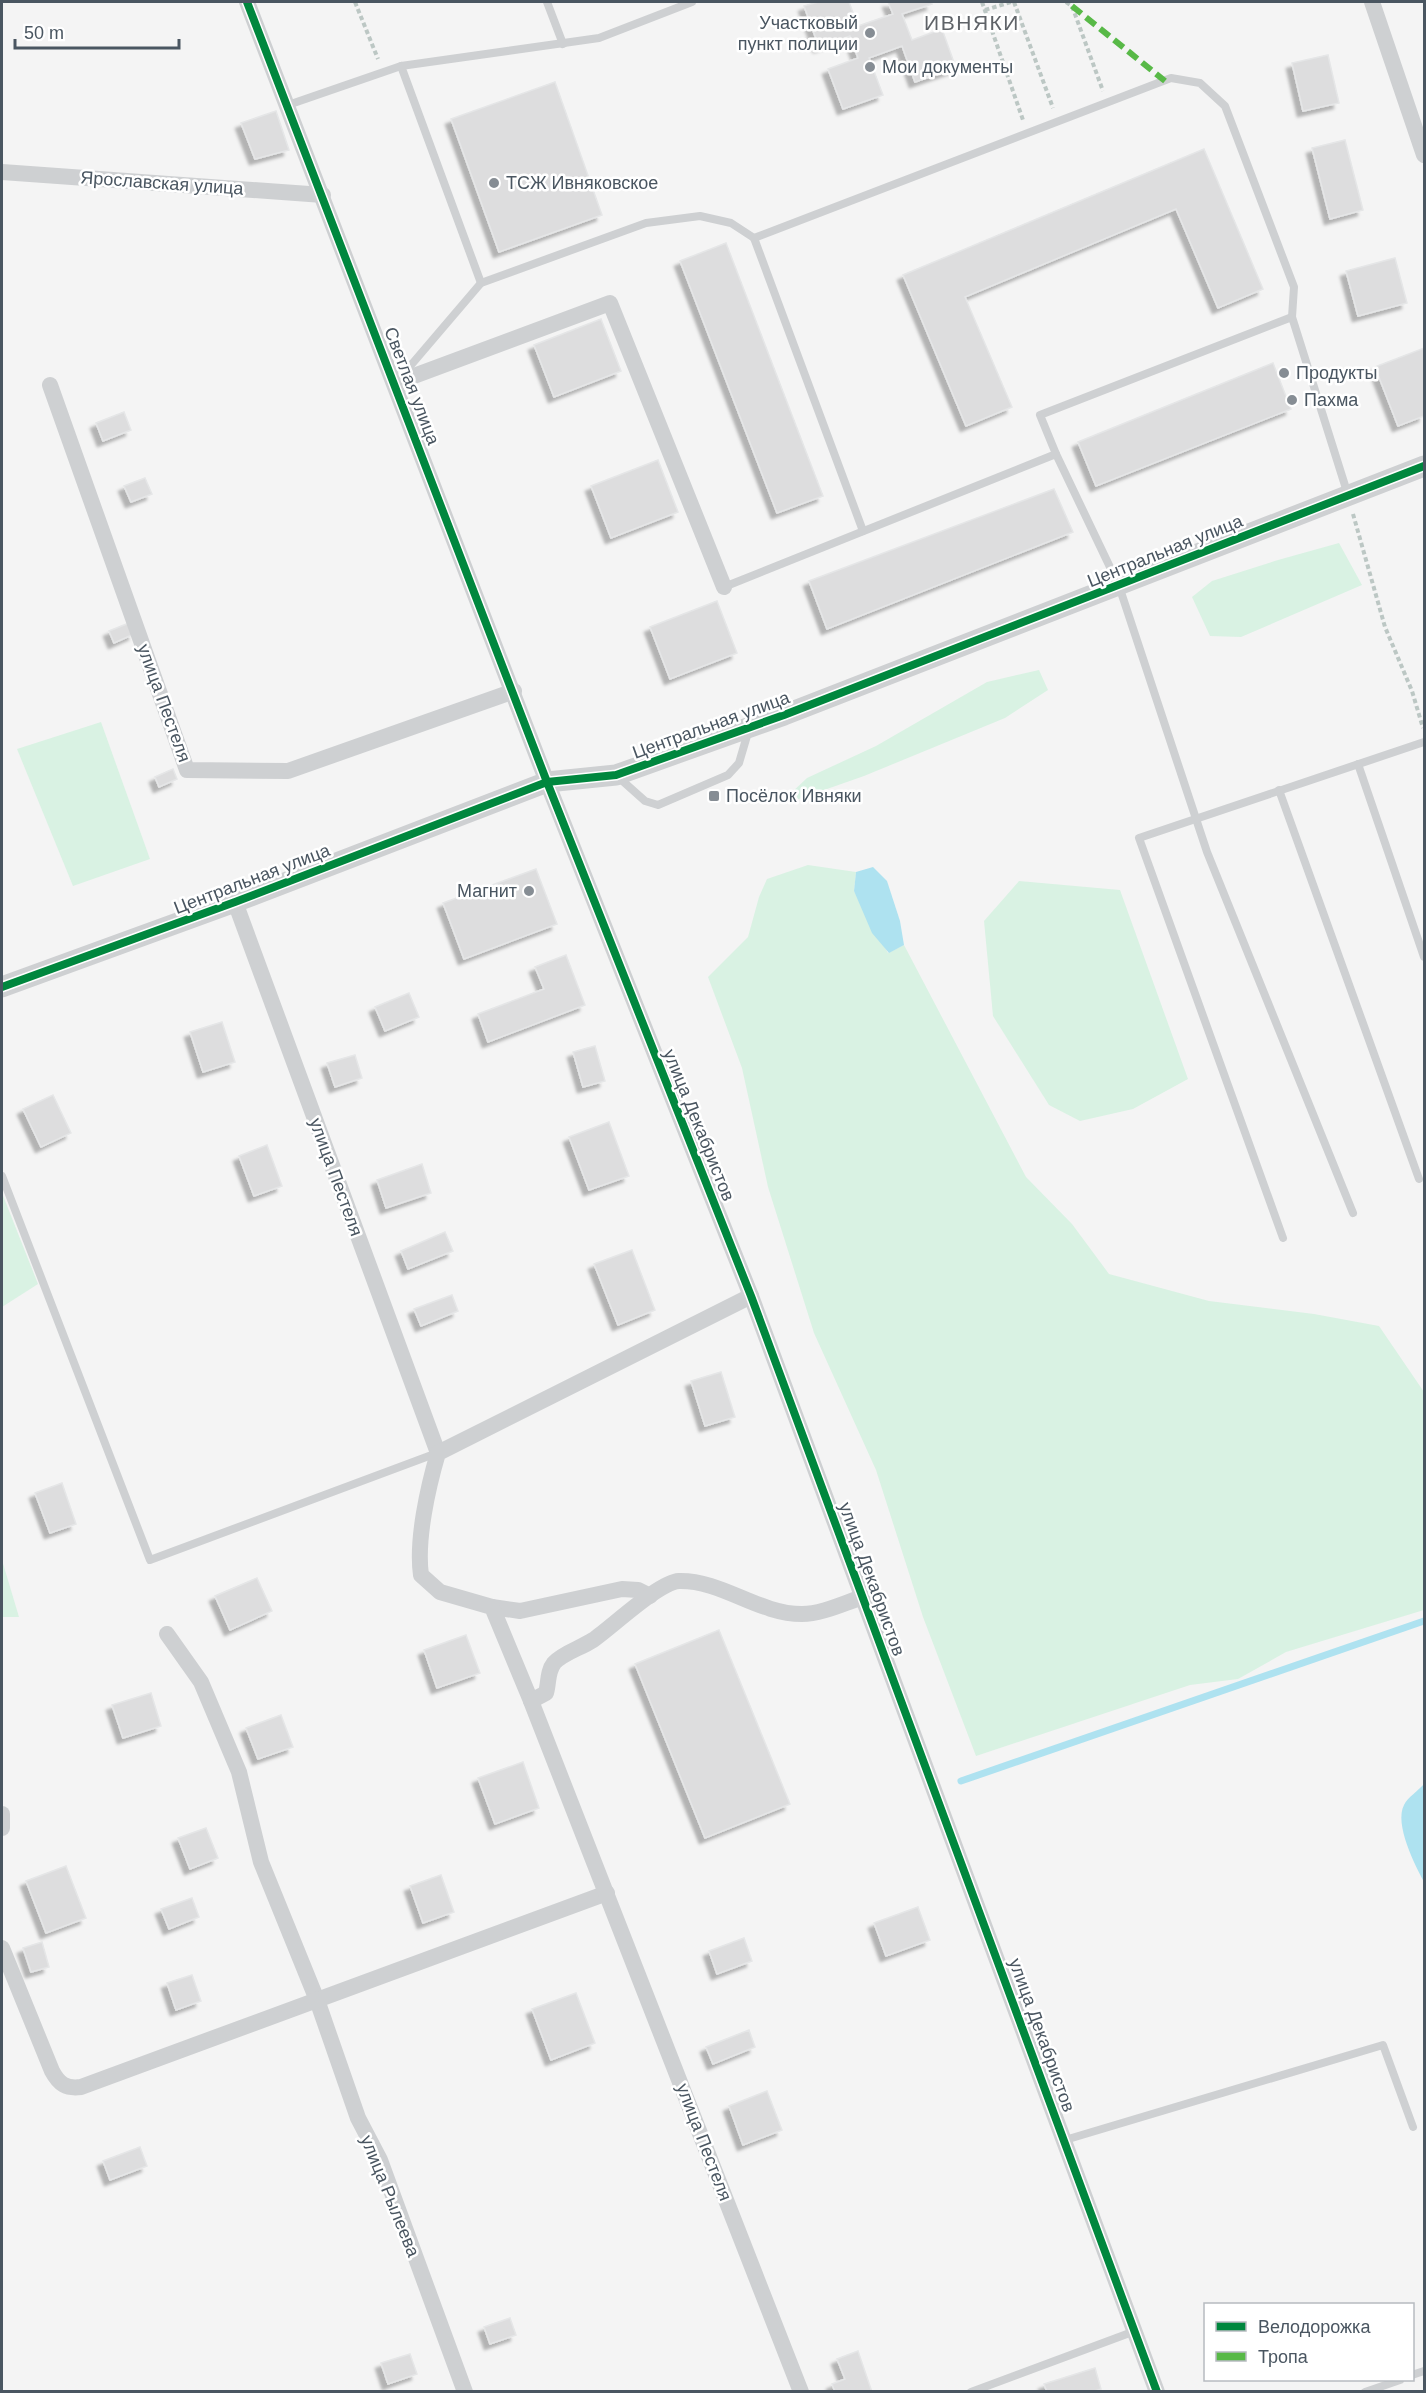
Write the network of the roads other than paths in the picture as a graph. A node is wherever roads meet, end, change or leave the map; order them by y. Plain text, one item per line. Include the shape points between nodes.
1 (247, 2) edge
2 (547, 2) edge
3 (692, 2) edge
4 (1372, 2) edge
5 (562, 44) junction
6 (401, 66) junction
7 (288, 105) junction
8 (1425, 155) edge
9 (2, 172) edge
10 (323, 195) junction
11 (754, 238) junction
12 (481, 283) junction
13 (1292, 317) junction
14 (395, 383) junction
15 (50, 384) dead end
16 (1056, 454) junction
17 (1425, 466) edge
18 (1348, 496) junction
19 (863, 531) junction
20 (1119, 586) junction
21 (724, 587) joint
22 (514, 691) junction
23 (750, 727) junction
24 (1425, 742) edge
25 (1358, 764) junction
26 (616, 775) junction
27 (548, 782) junction
28 (1280, 790) junction
29 (1195, 818) junction
30 (235, 902) junction
31 (1425, 957) edge
32 (2, 987) edge
33 (2, 1176) edge
34 (1419, 1179) dead end
35 (1353, 1213) dead end
36 (1283, 1238) dead end
37 (751, 1296) junction
38 (438, 1453) junction
39 (650, 1596) junction
40 (863, 1597) junction
41 (492, 1607) junction
42 (167, 1634) dead end
43 (531, 1701) junction
44 (2, 1814) edge
45 (2, 1828) edge
46 (607, 1893) junction
47 (2, 1948) edge
48 (317, 2000) junction
49 (1413, 2127) dead end
50 (1065, 2140) junction
51 (1135, 2331) junction
52 (1394, 2381) edge
53 (465, 2391) edge
54 (801, 2391) edge
55 (971, 2391) edge
56 (1157, 2391) edge
57 (1365, 2391) edge

1 - 7 street, Светлая улица
2 - 5 lane
3 - 5 lane via 599,38
4 - 8 street
5 - 6 lane
6 - 7 lane
6 - 12 lane
7 - 10 street, Светлая улица
9 - 10 street, Ярославская улица
10 - 14 street, Светлая улица
11 - 12 lane via 731,223 700,216 646,223
11 - 13 lane via 1171,78 1200,83 1225,106 1294,287
11 - 19 lane
12 - 14 lane
13 - 16 lane via 1040,415
13 - 18 lane
14 - 21 street via 610,303
14 - 22 street, Светлая улица
15 - 22 street, улица Пестеля via 187,770 288,771
16 - 19 lane
16 - 20 lane
17 - 18 street, Центральная улица
18 - 20 street, Центральная улица
19 - 21 lane
20 - 23 street, Центральная улица
20 - 29 lane
22 - 27 street, Светлая улица
23 - 26 street, Центральная улица
23 - 26 lane via 739,763 728,775 658,805 645,801
24 - 25 lane
25 - 28 lane
25 - 31 lane
26 - 27 street, Центральная улица
27 - 30 street, Центральная улица
27 - 37 street, улица Декабристов
28 - 29 lane
28 - 34 lane
29 - 35 lane
29 - 36 lane via 1139,838
30 - 32 street, Центральная улица
30 - 38 street, улица Пестеля
33 - 38 lane via 150,1560
37 - 38 street
37 - 40 street, улица Декабристов
38 - 41 street via 431,1474 420,1549 421,1575 440,1592
39 - 40 street via 678,1581 708,1586 776,1611 803,1614
39 - 41 street via 622,1589 520,1611
39 - 43 street via 593,1640 556,1661 548,1676 546,1693
40 - 50 street, улица Декабристов
41 - 43 street, улица Пестеля
42 - 48 street, улица Рылеева via 201,1682 239,1772 261,1862
43 - 46 street, улица Пестеля
44 - 45 street
46 - 48 street
46 - 54 street, улица Пестеля
47 - 48 street via 52,2071 64,2087 81,2087
48 - 53 street, улица Рылеева via 358,2118 380,2160
49 - 50 lane via 1383,2045
50 - 51 street, улица Декабристов
51 - 55 lane
51 - 56 street, улица Декабристов
52 - 57 lane

